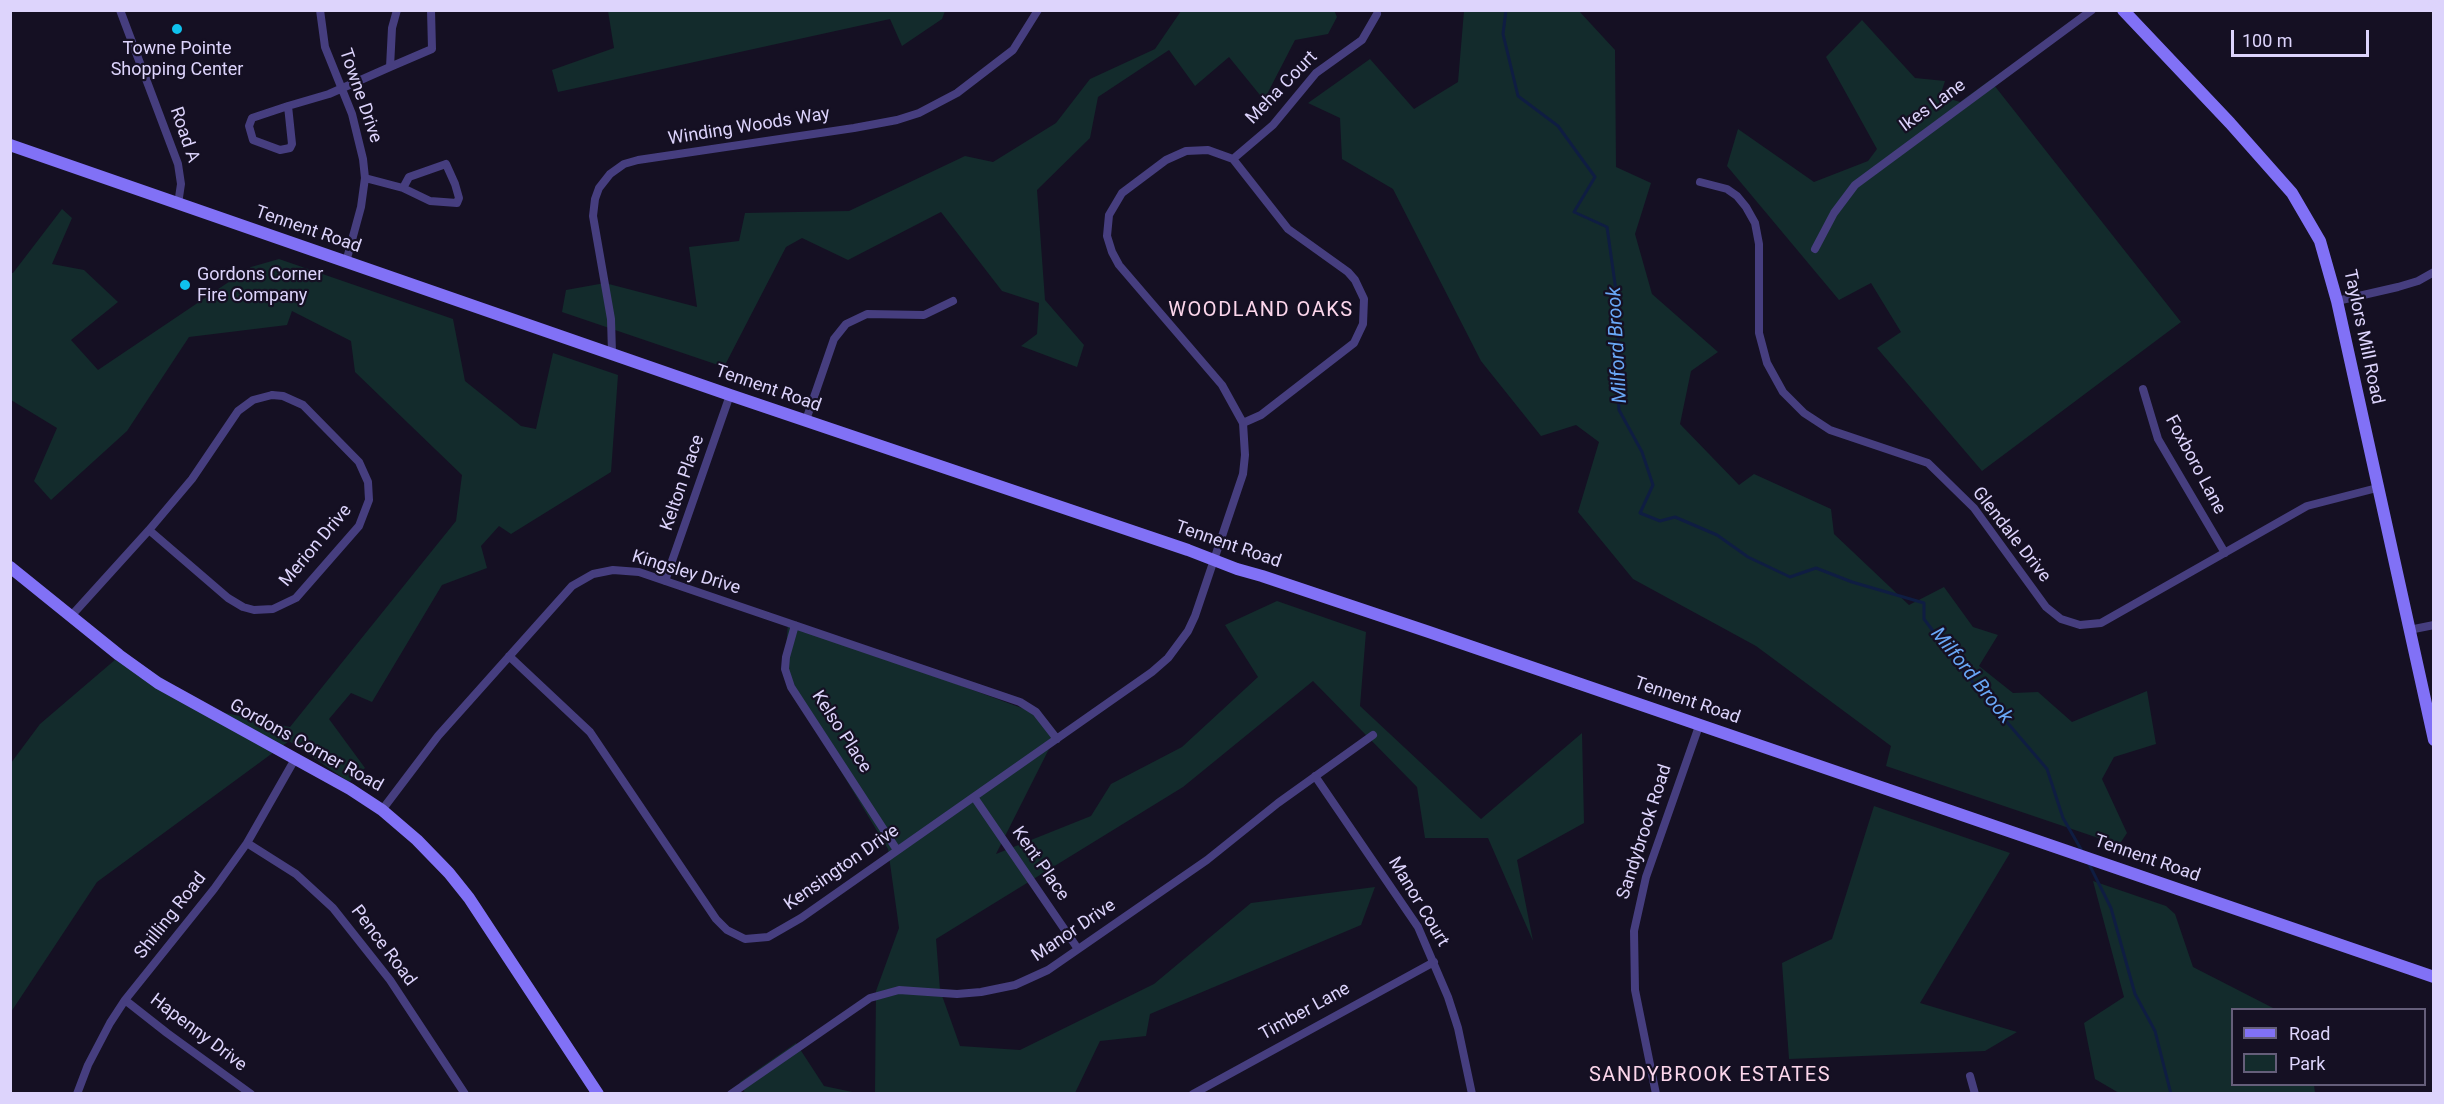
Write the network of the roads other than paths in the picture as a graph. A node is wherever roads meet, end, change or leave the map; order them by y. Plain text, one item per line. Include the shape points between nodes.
1 (120, 10) edge
2 (320, 10) edge
3 (397, 10) edge
4 (431, 10) edge
5 (1038, 10) edge
6 (2092, 10) edge
7 (2123, 10) edge
8 (1377, 14) dead end
9 (390, 67) junction
10 (341, 89) junction
11 (288, 106) junction
12 (10, 145) edge
13 (1233, 159) junction
14 (365, 178) junction
15 (1700, 182) dead end
16 (403, 188) junction
17 (178, 204) junction
18 (1815, 249) dead end
19 (346, 262) junction
20 (2433, 272) edge
21 (2337, 301) junction
22 (953, 302) dead end
23 (612, 353) junction
24 (2142, 389) dead end
25 (730, 395) junction
26 (806, 420) junction
27 (1243, 423) junction
28 (2377, 488) junction
29 (148, 530) junction
30 (2225, 553) junction
31 (1214, 561) junction
32 (10, 567) edge
33 (665, 581) junction
34 (72, 615) junction
35 (795, 625) junction
36 (2433, 625) edge
37 (2409, 630) junction
38 (509, 656) junction
39 (1699, 726) junction
40 (1374, 735) dead end
41 (2433, 738) edge
42 (1056, 739) junction
43 (295, 759) junction
44 (1315, 776) junction
45 (974, 797) junction
46 (382, 810) junction
47 (247, 843) junction
48 (897, 850) junction
49 (1078, 950) junction
50 (1434, 962) junction
51 (2433, 977) edge
52 (125, 999) junction
53 (1970, 1076) dead end
54 (77, 1094) edge
55 (251, 1094) edge
56 (465, 1094) edge
57 (598, 1094) edge
58 (731, 1094) edge
59 (1192, 1094) edge
60 (1472, 1094) edge
61 (1656, 1094) edge
62 (1975, 1094) edge

1 - 17 street, Road A via 178,164
2 - 10 street, Towne Drive via 325,47
3 - 9 street
4 - 9 street via 432,49
5 - 23 street, Winding Woods Way via 1012,50 957,93 919,113 854,128 638,160 610,174 599,188 593,208 611,319
6 - 18 street, Ikes Lane via 1855,185
7 - 21 street, Taylors Mill Road via 2292,193 2320,242
8 - 13 street, Meha Court via 1362,40 1316,73 1273,125
9 - 10 street
10 - 11 street
10 - 14 street, Towne Drive via 360,139
11 - 11 street via 290,148 280,150 253,140 249,126 252,118
12 - 17 street, Tennent Road
13 - 27 street via 1288,229 1355,280 1365,307 1360,333 1346,352 1261,415
13 - 27 street via 1196,149 1166,160 1116,201 1109,215 1107,236 1119,265 1222,385
14 - 16 street
14 - 19 street, Towne Drive
15 - 30 street, Glendale Drive via 1727,189 1737,196 1755,223 1759,244 1759,333 1767,363 1784,392 1804,414 1830,430 1928,463 1974,508 2053,614 2069,623 2101,623
16 - 16 street via 409,177 446,164 456,184 458,201 430,201
17 - 19 street, Tennent Road
19 - 23 street, Tennent Road
20 - 21 street via 2398,287
21 - 28 street, Taylors Mill Road
22 - 26 street via 924,315 867,314 846,324 834,339
23 - 25 street, Tennent Road
24 - 30 street, Foxboro Lane via 2158,439
25 - 26 street, Tennent Road
25 - 33 street, Kelton Place
26 - 31 street, Tennent Road
27 - 31 street, Kensington Drive via 1243,474
28 - 30 street, Glendale Drive via 2307,506
28 - 37 street, Taylors Mill Road
29 - 29 street, Merion Drive via 192,478 238,411 262,396 283,396 303,405 358,462 368,482 369,500 359,526 296,597 273,609 254,610 233,602
29 - 34 street, Merion Drive
31 - 39 street, Tennent Road
31 - 42 street, Kensington Drive via 1192,623 1168,658
32 - 34 street, Gordons Corner Road
33 - 35 street, Kingsley Drive
33 - 38 street, Kingsley Drive via 622,570 583,578
34 - 43 street, Gordons Corner Road via 158,683
35 - 42 street, Kingsley Drive via 1020,702 1036,712
35 - 48 street, Kelso Place via 785,669 791,687
36 - 37 street
37 - 41 street, Taylors Mill Road
38 - 46 street, Kingsley Drive via 431,744
38 - 48 street, Kensington Drive via 590,732 712,915 736,935 751,940 783,930
39 - 51 street, Tennent Road
39 - 61 street, Sandybrook Road via 1646,877 1634,931 1635,990
40 - 44 street, Manor Drive
42 - 45 street, Kensington Drive
43 - 46 street, Gordons Corner Road
43 - 47 street, Shilling Road
44 - 49 street, Manor Drive via 1207,860
44 - 50 street, Manor Court via 1410,913
45 - 48 street, Kensington Drive
45 - 49 street, Kent Place
46 - 57 street, Gordons Corner Road via 432,855 469,898
47 - 52 street, Shilling Road
47 - 56 street, Pence Road via 296,874 333,908 390,980
49 - 58 street, Manor Drive via 1034,978 997,989 957,994 899,990 870,998
50 - 59 street, Timber Lane
50 - 60 street, Manor Court via 1458,1028
52 - 54 street, Shilling Road via 99,1041
52 - 55 street, Hapenny Drive
53 - 62 street

